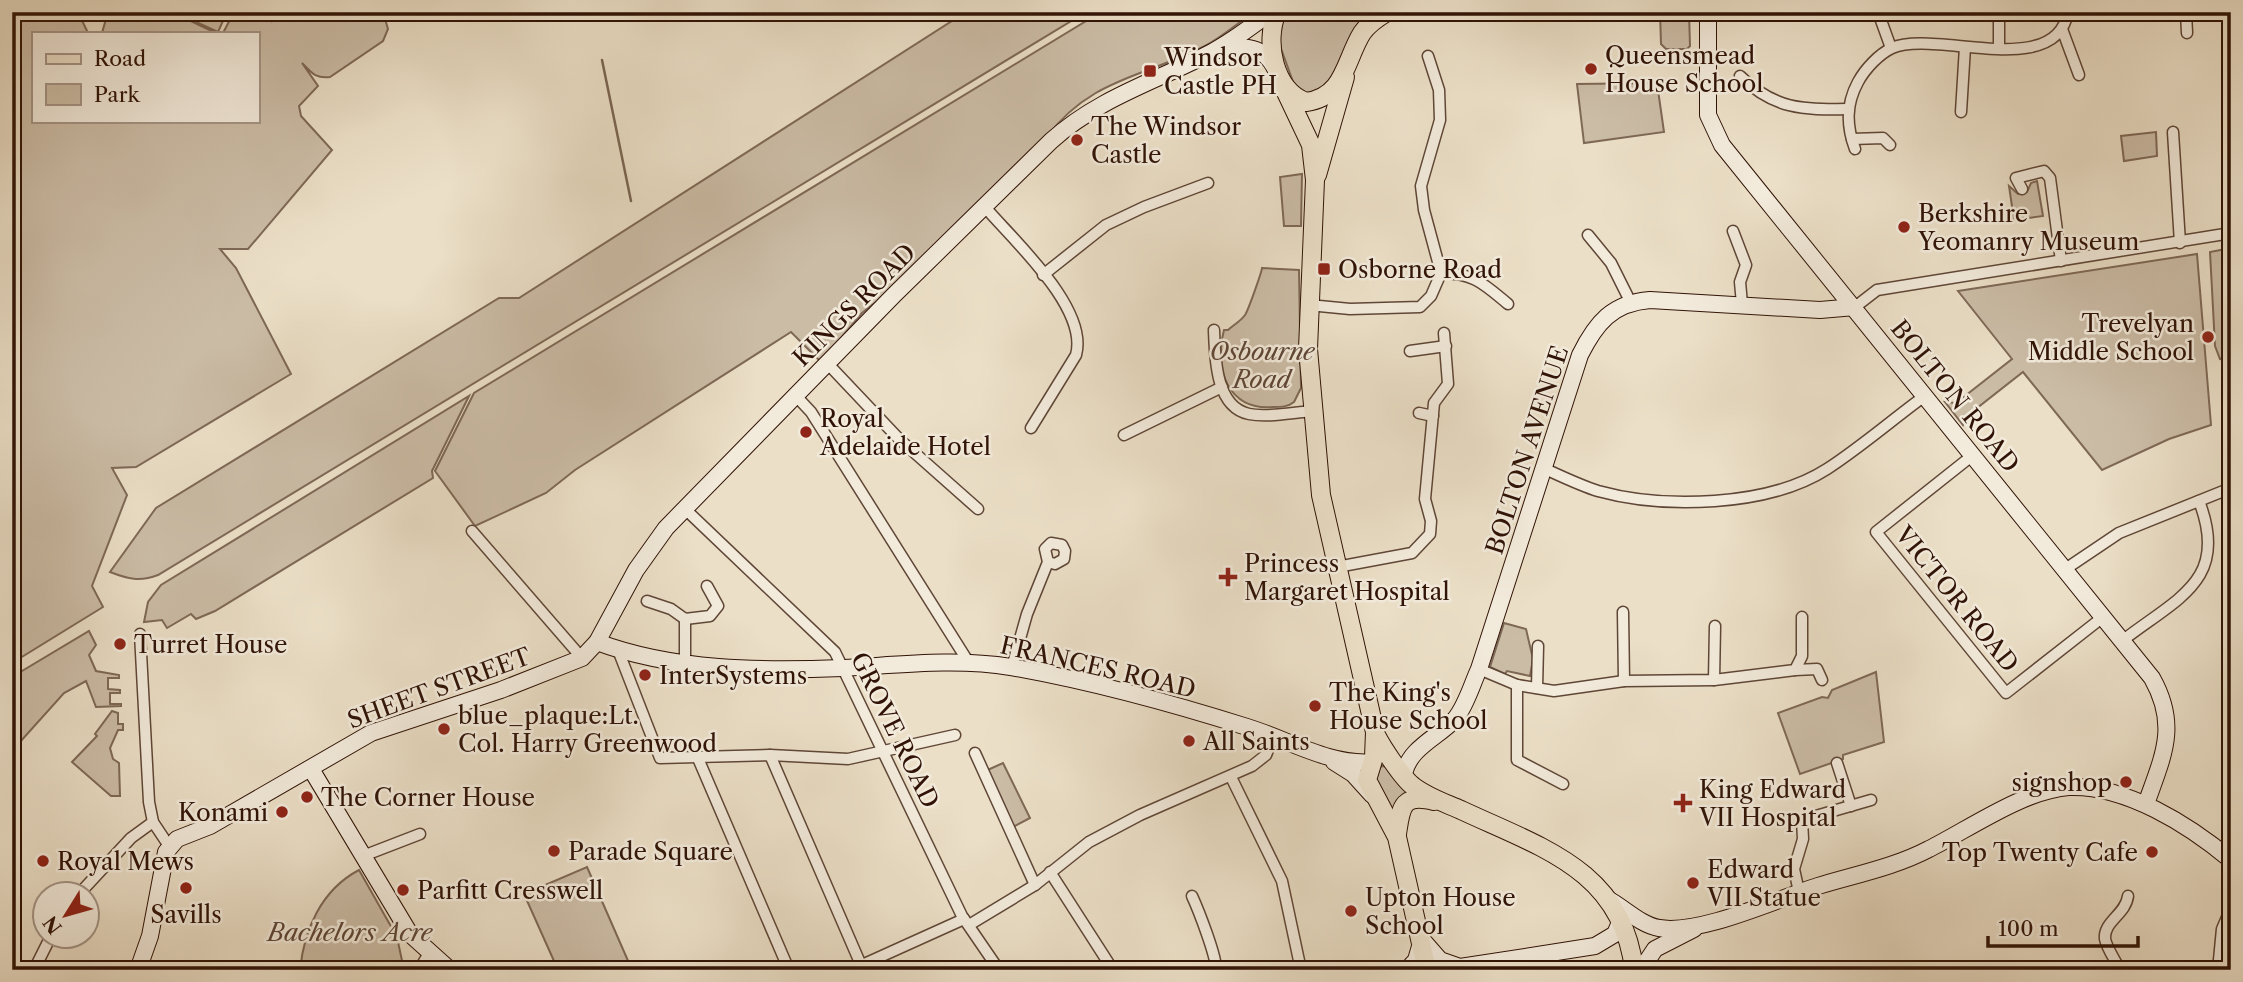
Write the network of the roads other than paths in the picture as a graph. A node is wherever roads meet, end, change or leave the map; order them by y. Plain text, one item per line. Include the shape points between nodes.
1 (1271, 12) edge
2 (1277, 12) edge
3 (1387, 12) edge
4 (1708, 12) edge
5 (1878, 12) edge
6 (2000, 12) edge
7 (2068, 12) edge
8 (2186, 12) edge
9 (2062, 29) junction
10 (2187, 33) dead end
11 (1965, 47) junction
12 (1891, 48) junction
13 (1999, 48) junction
14 (1216, 50) junction
15 (1428, 56) dead end
16 (1347, 70) junction
17 (2079, 75) dead end
18 (1740, 76) dead end
19 (1280, 79) junction
20 (1848, 109) junction
21 (1961, 112) dead end
22 (2173, 132) dead end
23 (1890, 145) dead end
24 (1315, 180) junction
25 (1208, 183) dead end
26 (2022, 189) dead end
27 (985, 207) junction
28 (1733, 231) dead end
29 (2231, 233) edge
30 (1588, 235) dead end
31 (2180, 243) junction
32 (2061, 261) junction
33 (1441, 273) junction
34 (1043, 275) junction
35 (1630, 301) junction
36 (1508, 304) dead end
37 (1742, 304) junction
38 (1309, 305) junction
39 (1855, 307) junction
40 (1214, 330) dead end
41 (1444, 333) dead end
42 (1446, 346) junction
43 (1410, 351) dead end
44 (828, 364) junction
45 (1222, 387) junction
46 (1926, 395) junction
47 (796, 396) junction
48 (1314, 411) junction
49 (1419, 413) dead end
50 (1433, 416) junction
51 (1031, 428) dead end
52 (1124, 435) dead end
53 (1973, 455) junction
54 (1543, 468) junction
55 (2231, 488) edge
56 (2199, 501) junction
57 (684, 508) junction
58 (978, 509) dead end
59 (472, 531) dead end
60 (1048, 562) dead end
61 (1337, 567) junction
62 (2064, 570) junction
63 (707, 586) dead end
64 (647, 601) dead end
65 (1623, 612) dead end
66 (1801, 617) dead end
67 (2103, 617) junction
68 (685, 619) junction
69 (1715, 626) dead end
70 (140, 634) dead end
71 (2122, 641) junction
72 (597, 642) junction
73 (1538, 646) dead end
74 (618, 649) junction
75 (582, 658) junction
76 (970, 663) junction
77 (685, 664) junction
78 (1012, 667) junction
79 (842, 668) junction
80 (1479, 668) junction
81 (1795, 670) junction
82 (1714, 680) junction
83 (1822, 680) dead end
84 (1624, 681) junction
85 (1517, 685) junction
86 (1537, 688) junction
87 (955, 735) dead end
88 (1274, 735) junction
89 (1420, 749) junction
90 (882, 752) junction
91 (975, 753) dead end
92 (770, 755) junction
93 (1322, 755) junction
94 (698, 756) junction
95 (1382, 760) junction
96 (1837, 763) dead end
97 (311, 769) junction
98 (1404, 775) junction
99 (1231, 777) junction
100 (1563, 784) dead end
101 (1376, 800) junction
102 (1871, 800) dead end
103 (2146, 804) junction
104 (1452, 806) junction
105 (1851, 806) junction
106 (153, 822) junction
107 (420, 834) dead end
108 (1396, 837) junction
109 (169, 846) junction
110 (363, 856) junction
111 (2231, 860) edge
112 (1050, 872) junction
113 (92, 880) edge
114 (1035, 885) junction
115 (1799, 892) junction
116 (1192, 896) dead end
117 (2128, 896) dead end
118 (1608, 899) junction
119 (2231, 908) edge
120 (1621, 920) junction
121 (967, 922) junction
122 (1705, 923) junction
123 (1420, 939) junction
124 (44, 950) edge
125 (429, 953) junction
126 (1499, 966) edge
127 (856, 967) edge
128 (34, 970) edge
129 (138, 970) edge
130 (419, 970) edge
131 (450, 970) edge
132 (789, 970) edge
133 (999, 970) edge
134 (1113, 970) edge
135 (1216, 970) edge
136 (1301, 970) edge
137 (1407, 970) edge
138 (1427, 970) edge
139 (1634, 970) edge
140 (1641, 970) edge
141 (2120, 970) edge
142 (2218, 970) edge

1 - 14 street, KINGS ROAD
2 - 19 main road via 1272,44
3 - 16 main road via 1363,31
4 - 39 street, BOLTON ROAD via 1708,115 1712,128
5 - 12 street
6 - 13 street
7 - 9 street
8 - 10 street
9 - 13 street via 2039,44
9 - 17 street
11 - 12 street via 1912,42
11 - 13 street
11 - 21 street
12 - 20 street via 1863,74
14 - 19 street, KINGS ROAD via 1257,48 1268,55
14 - 27 street, KINGS ROAD via 1073,120
15 - 33 street via 1439,90 1440,120 1421,186
16 - 19 main road via 1325,97 1316,101 1297,98
16 - 24 main road
18 - 20 street via 1756,92 1782,105
19 - 24 main road via 1311,145
20 - 23 street via 1854,144 1883,138
22 - 31 street
24 - 38 main road
25 - 34 street via 1106,225
26 - 32 street via 2017,178 2045,171 2050,178
27 - 34 street
27 - 44 street, KINGS ROAD
28 - 37 street via 1746,265 1740,282
29 - 31 street
30 - 35 street via 1611,263
31 - 32 street
32 - 39 street via 1877,290
33 - 36 street via 1464,273
33 - 38 street via 1432,296 1420,307
34 - 51 street via 1072,318 1079,342 1076,355
35 - 37 street
35 - 54 street, BOLTON AVENUE via 1601,319 1591,332
37 - 39 street via 1820,310
38 - 48 main road
39 - 46 street, BOLTON ROAD
40 - 45 street
41 - 42 street
42 - 43 street
42 - 50 street via 1448,384 1434,403
44 - 47 street, KINGS ROAD
44 - 58 street via 898,439
45 - 48 street via 1233,407 1249,414
45 - 52 street
46 - 53 street, BOLTON ROAD
46 - 54 street via 1827,469 1803,481 1730,500 1638,499 1596,490
47 - 57 street, KINGS ROAD
47 - 76 street via 811,412
48 - 61 main road via 1321,495
49 - 50 street
50 - 61 street via 1436,443 1425,499 1430,534 1412,554
53 - 62 street, BOLTON ROAD
53 - 67 street, VICTOR ROAD via 1876,532 2006,693
54 - 80 street, BOLTON AVENUE
55 - 56 street
56 - 62 street via 2119,533
56 - 71 street via 2211,539 2208,564 2199,580
57 - 72 street, KINGS ROAD via 651,547
57 - 79 street, GROVE ROAD via 835,652
59 - 75 street
60 - 78 street
61 - 95 main road
62 - 67 street, BOLTON ROAD
63 - 68 street via 718,606 710,617
64 - 68 street via 671,608
65 - 84 street
66 - 81 street via 1802,656
67 - 71 street, BOLTON ROAD
68 - 77 street
69 - 82 street
70 - 106 street
71 - 103 street, BOLTON ROAD via 2152,678 2163,698 2167,721 2168,742
72 - 74 street, FRANCES ROAD
72 - 75 street, KINGS ROAD
73 - 86 street
74 - 77 street, FRANCES ROAD
74 - 94 street via 660,758
75 - 97 street, SHEET STREET via 371,733
76 - 78 street, FRANCES ROAD
76 - 79 street, FRANCES ROAD
77 - 79 street, FRANCES ROAD
78 - 88 street, FRANCES ROAD via 1157,701
79 - 90 street, GROVE ROAD
80 - 85 street
80 - 89 street, BOLTON AVENUE via 1457,717
81 - 82 street
81 - 83 street via 1817,669
82 - 84 street
84 - 86 street via 1554,691
85 - 86 street
85 - 100 street via 1517,760
87 - 90 street
88 - 93 street, FRANCES ROAD
88 - 99 street via 1266,755
89 - 95 street, BOLTON AVENUE
89 - 98 street, BOLTON AVENUE
90 - 92 street via 848,759
90 - 121 street, GROVE ROAD
91 - 114 street
92 - 94 street
92 - 127 street
93 - 95 street, FRANCES ROAD via 1354,763
93 - 101 street via 1353,774
94 - 132 street
95 - 98 main road
95 - 101 main road via 1367,780
96 - 105 street
97 - 109 street, SHEET STREET
97 - 110 street
98 - 104 main road via 1413,787
99 - 112 street via 1140,815 1089,842
99 - 136 street via 1282,881
101 - 108 main road
102 - 105 street
103 - 111 street
103 - 115 street via 2096,790 2070,787 2049,791 1926,851
104 - 108 main road via 1426,799 1409,801 1399,811
104 - 118 main road via 1564,858
105 - 115 street via 1802,820 1803,839 1794,869
106 - 109 street
106 - 113 street via 131,838
107 - 110 street
108 - 123 main road
109 - 129 street
110 - 125 street via 410,933
112 - 114 street
112 - 134 street
114 - 121 street
115 - 122 street
116 - 135 street via 1205,921
117 - 141 street via 2127,907 2106,929 2105,940
118 - 120 main road
118 - 122 street via 1660,928
119 - 142 street via 2222,929
120 - 126 street via 1615,934 1595,946
120 - 139 main road via 1631,942
121 - 127 street
121 - 133 street, GROVE ROAD
122 - 140 street via 1655,949
123 - 126 street via 1447,965
123 - 137 street via 1416,960
123 - 138 main road
124 - 128 street
125 - 130 street
125 - 131 street

